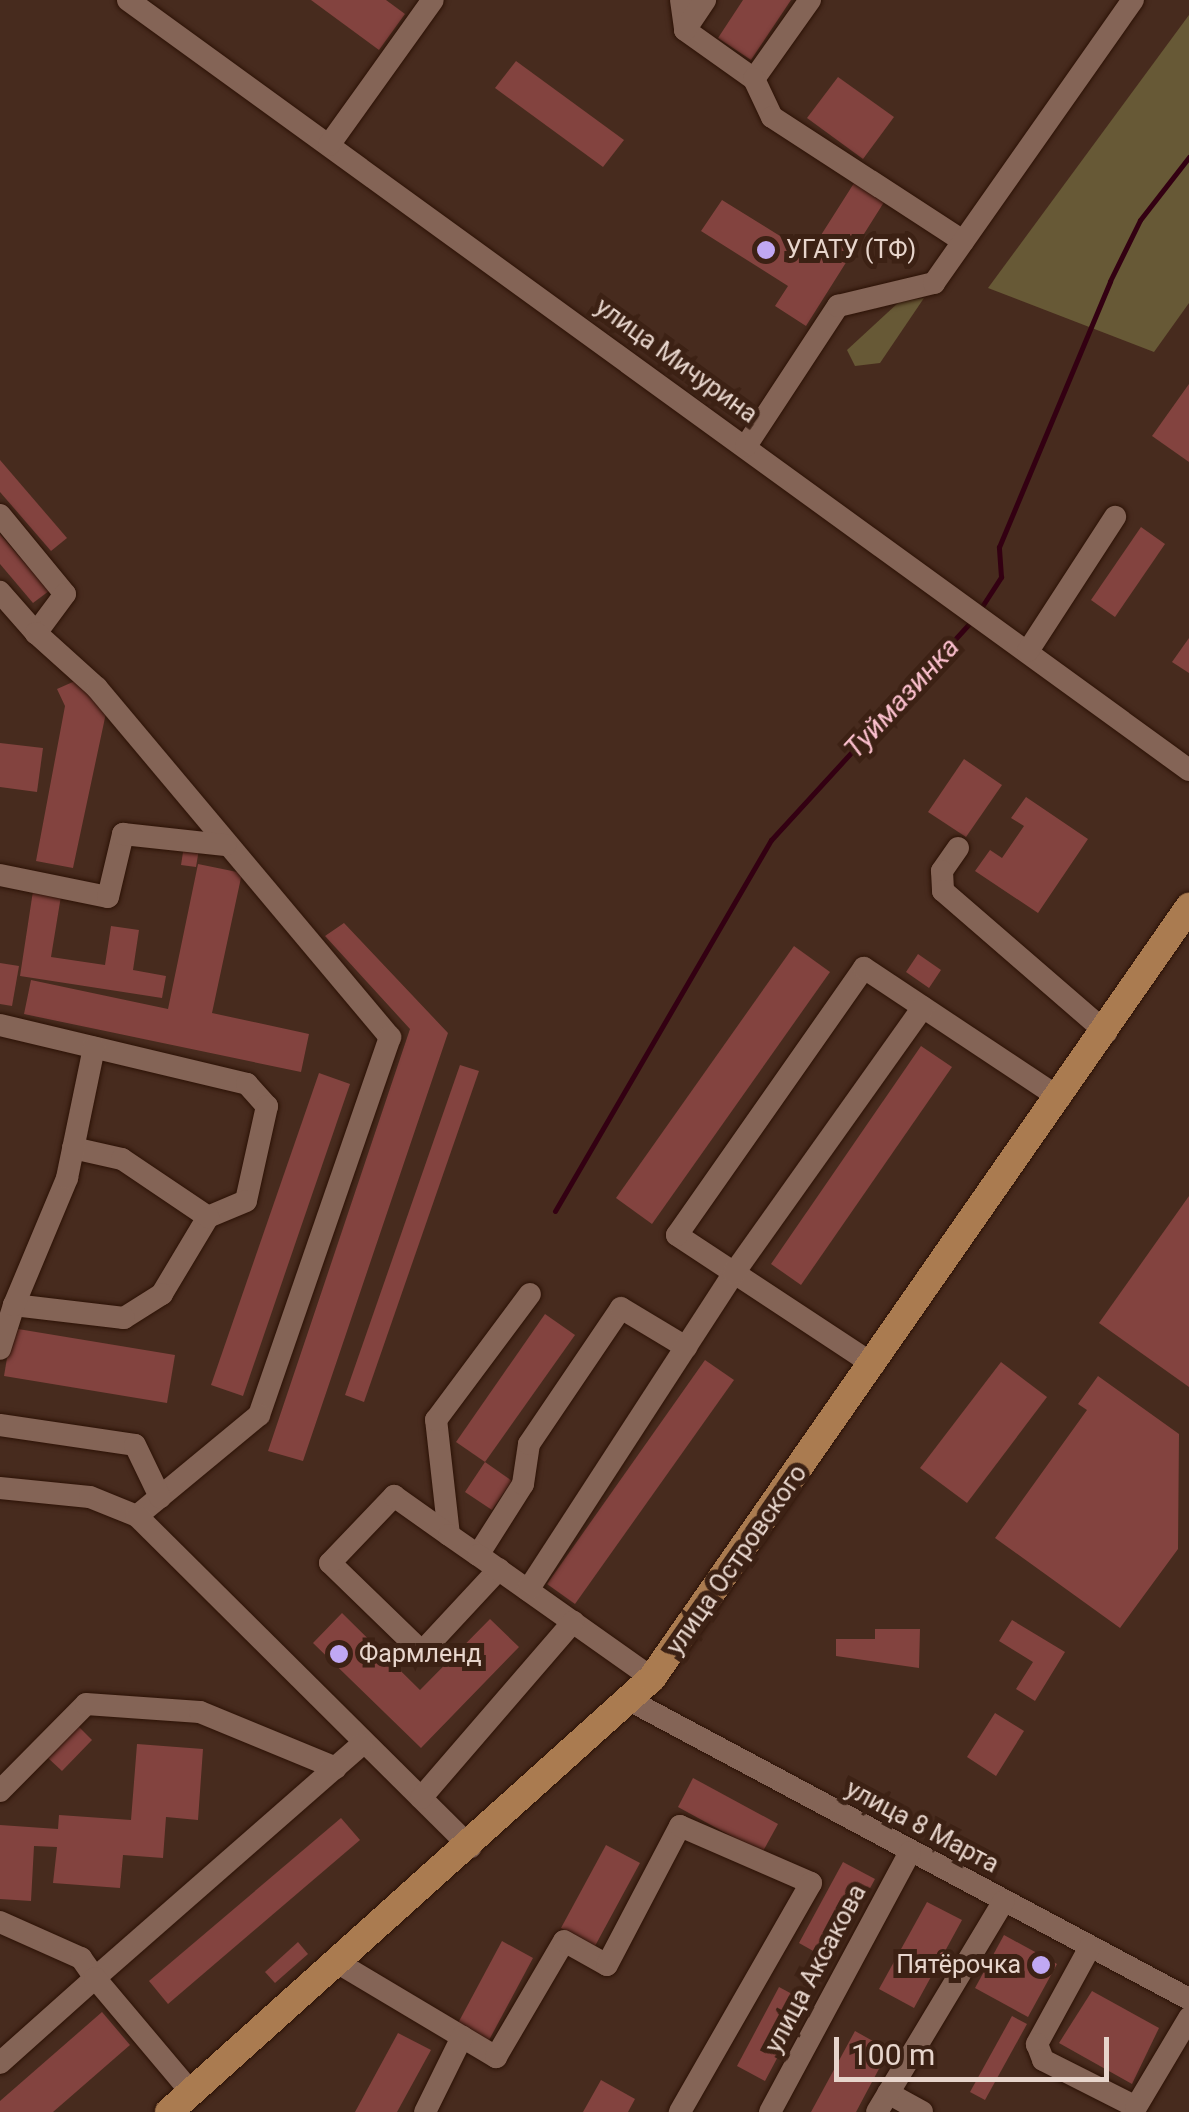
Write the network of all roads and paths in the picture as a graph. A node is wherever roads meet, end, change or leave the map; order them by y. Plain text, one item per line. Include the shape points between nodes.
1 (680, 0) edge
2 (705, 0) edge
3 (810, 0) edge
4 (1133, 0) edge
5 (135, 2) edge
6 (425, 3) edge
7 (685, 30) junction
8 (754, 79) junction
9 (329, 145) junction
10 (963, 241) junction
11 (746, 446) junction
12 (0, 515) edge
13 (1115, 517) dead end
14 (0, 592) edge
15 (36, 633) junction
16 (1028, 651) junction
17 (1189, 770) edge
18 (226, 845) junction
19 (958, 848) dead end
20 (3, 885) edge
21 (1189, 906) edge
22 (924, 1007) junction
23 (0, 1025) edge
24 (1106, 1032) junction
25 (94, 1048) junction
26 (1060, 1098) junction
27 (73, 1148) junction
28 (208, 1217) junction
29 (734, 1273) junction
30 (530, 1294) dead end
31 (14, 1305) junction
32 (686, 1346) junction
33 (0, 1349) edge
34 (874, 1365) junction
35 (0, 1424) edge
36 (0, 1488) edge
37 (160, 1497) junction
38 (137, 1516) junction
39 (449, 1535) junction
40 (478, 1555) junction
41 (499, 1570) junction
42 (528, 1590) junction
43 (573, 1622) junction
44 (652, 1678) junction
45 (631, 1702) junction
46 (361, 1745) junction
47 (336, 1768) junction
48 (0, 1791) edge
49 (421, 1798) junction
50 (470, 1847) junction
51 (910, 1852) junction
52 (1004, 1902) junction
53 (0, 1922) edge
54 (1090, 1947) junction
55 (340, 1964) junction
56 (95, 1978) junction
57 (1189, 1998) edge
58 (1189, 2018) edge
59 (462, 2037) junction
60 (0, 2063) edge
61 (191, 2092) junction
62 (883, 2103) edge
63 (1119, 2108) edge
64 (169, 2112) edge
65 (424, 2112) edge
66 (680, 2112) edge
67 (770, 2112) edge
68 (922, 2112) edge

1 - 7 street
2 - 7 street
3 - 8 street
4 - 10 street
5 - 9 street, улица Мичурина
6 - 9 street
7 - 8 street
8 - 10 street via 772,117
9 - 11 street, улица Мичурина
10 - 11 street via 934,283 838,306
11 - 16 street, улица Мичурина
12 - 15 street via 65,594
13 - 16 street
14 - 15 street
15 - 18 street via 97,688
16 - 17 street, улица Мичурина
18 - 20 street via 123,834 108,896
18 - 37 street via 390,1037 259,1414
19 - 24 street via 942,871 943,891
21 - 24 main road, улица Островского
22 - 26 street
22 - 29 street
22 - 29 street via 864,968 677,1235
23 - 25 street
24 - 26 main road, улица Островского
25 - 27 street
25 - 28 street via 246,1084 266,1106 246,1201
26 - 34 main road, улица Островского
27 - 28 street via 122,1158
27 - 31 street
28 - 31 street via 162,1294 124,1318
29 - 32 street
29 - 34 street
30 - 39 street via 436,1420
31 - 33 street
32 - 40 street via 622,1308 529,1444 523,1484
32 - 42 street
34 - 44 main road, улица Островского
35 - 37 street via 135,1445
36 - 38 street via 90,1497
37 - 38 street
38 - 46 street
39 - 40 street
39 - 41 street via 394,1496 330,1563 422,1652
40 - 41 street
41 - 42 street
42 - 43 street
43 - 44 street
43 - 49 street
44 - 45 main road, улица Островского
45 - 50 main road, улица Островского
45 - 51 street, улица 8 Марта
46 - 47 street
46 - 49 street
47 - 48 street via 200,1712 86,1704
47 - 56 street
49 - 50 street
50 - 55 main road, улица Островского
51 - 52 street, улица 8 Марта
51 - 67 street, улица Аксакова
52 - 54 street, улица 8 Марта
52 - 62 street
53 - 56 street via 81,1958
54 - 57 street, улица 8 Марта
54 - 63 street via 1036,2049
55 - 59 street
55 - 61 main road, улица Островского
56 - 60 street
56 - 61 street
58 - 63 street via 1143,2102
59 - 65 street
59 - 66 street via 496,2056 564,1941 607,1965 680,1826 811,1883
61 - 64 main road, улица Островского
62 - 68 street

